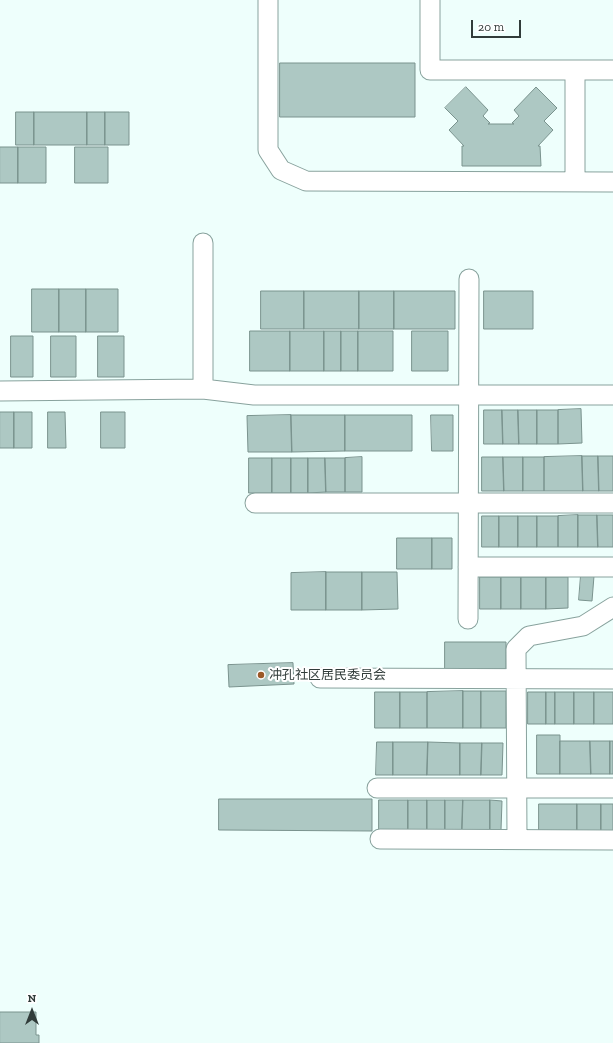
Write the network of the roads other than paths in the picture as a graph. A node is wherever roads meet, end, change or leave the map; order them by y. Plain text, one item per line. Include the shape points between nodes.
1 (268, 0) edge
2 (430, 0) edge
3 (575, 70) junction
4 (613, 70) edge
5 (575, 182) junction
6 (613, 182) edge
7 (203, 243) dead end
8 (469, 279) dead end
9 (203, 389) junction
10 (0, 392) edge
11 (468, 395) junction
12 (613, 395) edge
13 (254, 503) dead end
14 (468, 503) junction
15 (613, 503) edge
16 (468, 567) junction
17 (613, 567) edge
18 (613, 607) edge
19 (468, 619) dead end
20 (320, 678) dead end
21 (517, 679) junction
22 (613, 679) edge
23 (377, 788) dead end
24 (517, 788) junction
25 (613, 788) edge
26 (380, 839) dead end
27 (517, 839) junction
28 (613, 840) edge

1 - 5 lane via 268,150 281,170 306,181
2 - 3 lane via 430,70
3 - 4 lane
3 - 5 lane
5 - 6 lane
7 - 9 lane
8 - 11 lane
9 - 10 lane
9 - 11 lane via 254,394
11 - 12 lane
11 - 14 lane
13 - 14 lane
14 - 15 lane
14 - 16 lane
16 - 17 lane
16 - 19 lane
18 - 21 lane via 583,626 529,636 516,649
20 - 21 lane
21 - 22 lane
21 - 24 lane
23 - 24 lane
24 - 25 lane
24 - 27 lane
26 - 27 lane
27 - 28 lane

